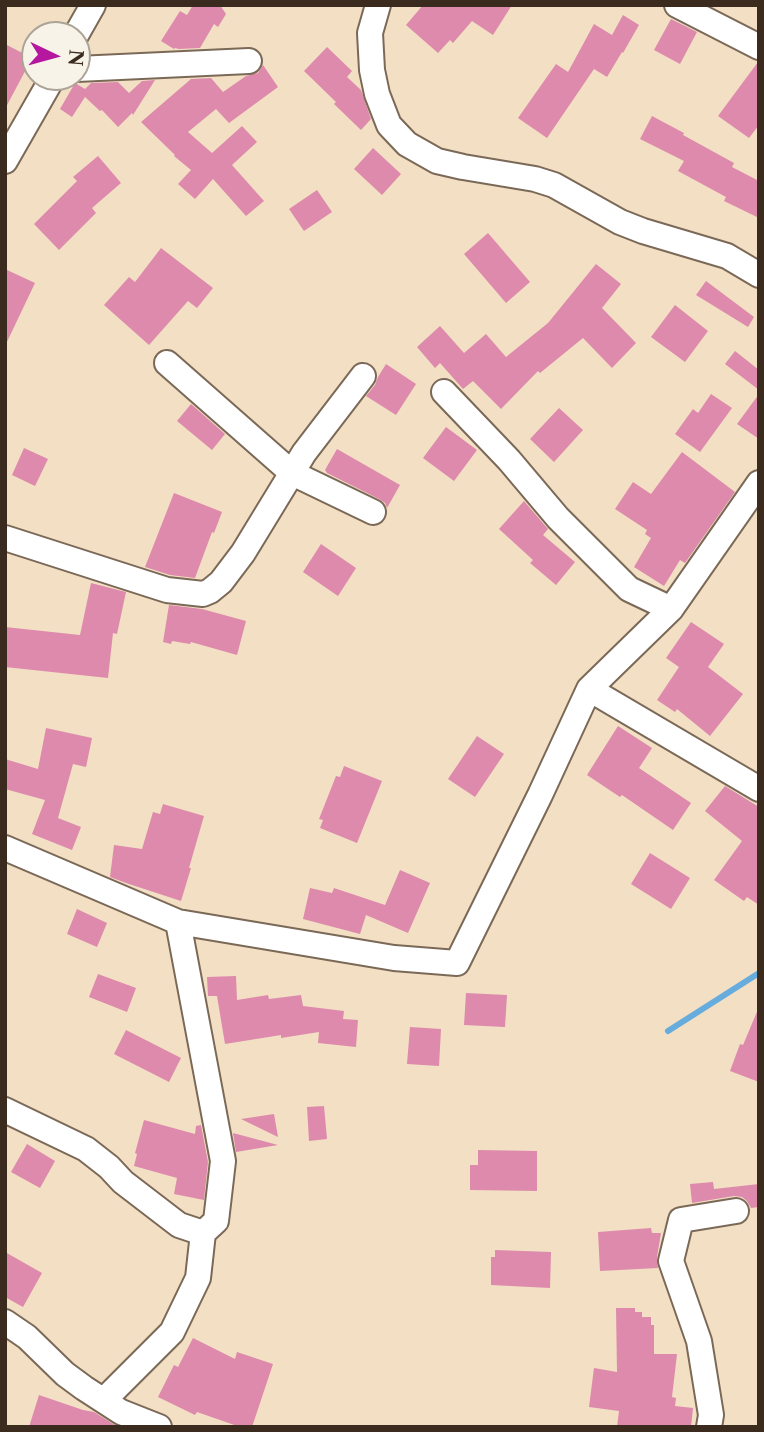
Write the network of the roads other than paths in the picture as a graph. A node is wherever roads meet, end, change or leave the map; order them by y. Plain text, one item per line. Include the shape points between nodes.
1 (93, 5) edge
2 (378, 5) edge
3 (677, 5) edge
4 (84, 21) edge
5 (759, 47) edge
6 (249, 61) dead end
7 (91, 68) edge
8 (45, 91) edge
9 (5, 161) edge
10 (759, 275) edge
11 (167, 363) dead end
12 (363, 376) dead end
13 (444, 392) dead end
14 (292, 473) junction
15 (759, 483) edge
16 (373, 512) dead end
17 (5, 538) edge
18 (671, 609) junction
19 (589, 689) junction
20 (759, 789) edge
21 (5, 848) edge
22 (178, 922) junction
23 (5, 1110) edge
24 (736, 1211) dead end
25 (203, 1233) junction
26 (5, 1322) edge
27 (104, 1400) junction
28 (159, 1427) edge
29 (709, 1427) edge

1 - 4 street
2 - 10 street via 370,33 372,71 389,125 407,144 437,161 554,185 620,222 727,256
3 - 5 street
6 - 7 street
8 - 9 street
11 - 14 street
12 - 14 street
13 - 18 street via 629,589
14 - 16 street
14 - 17 street via 243,553 221,582 203,594 167,590
15 - 18 street
18 - 19 street
19 - 20 street
19 - 22 street via 457,963 394,958
21 - 22 street
22 - 25 street via 223,1161 216,1222
23 - 25 street via 86,1149 178,1225
24 - 29 street via 681,1220 671,1261 699,1341
25 - 27 street via 198,1278 172,1332
26 - 27 street via 65,1374
27 - 28 street

